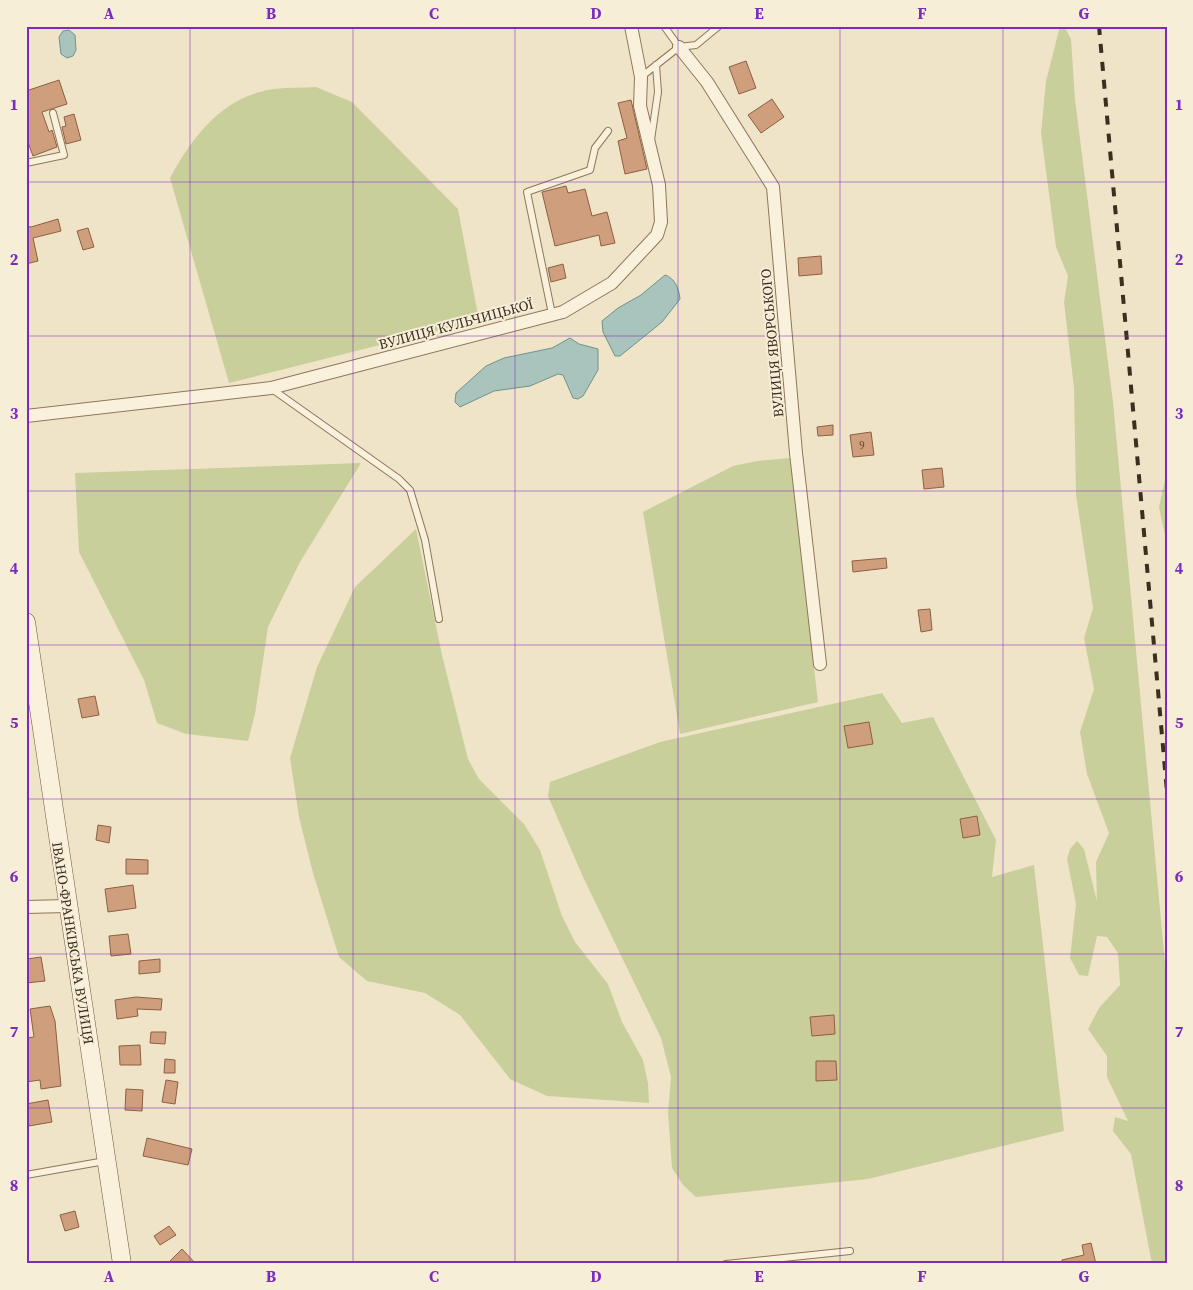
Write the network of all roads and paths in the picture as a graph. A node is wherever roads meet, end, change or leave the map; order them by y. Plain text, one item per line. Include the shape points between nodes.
1 (632, 26) edge
2 (664, 26) edge
3 (719, 26) edge
4 (679, 47) junction
5 (656, 65) junction
6 (641, 77) junction
7 (53, 113) dead end
8 (608, 131) dead end
9 (650, 148) junction
10 (26, 163) edge
11 (552, 314) junction
12 (271, 388) junction
13 (26, 416) edge
14 (439, 620) dead end
15 (26, 622) edge
16 (29, 662) edge
17 (820, 664) dead end
18 (67, 906) junction
19 (26, 907) edge
20 (106, 1160) junction
21 (26, 1175) edge
22 (850, 1251) dead end
23 (122, 1264) edge
24 (726, 1264) edge

1 - 6 street, ВУЛИЦЯ КУЛЬЧИЦЬКОЇ
2 - 4 lane
3 - 4 lane via 696,45
4 - 5 lane
4 - 17 street, ВУЛИЦЯ ЯВОРСЬКОГО via 708,82 773,187 796,453
5 - 6 lane
5 - 9 lane via 658,92
6 - 9 street, ВУЛИЦЯ КУЛЬЧИЦЬКОЇ via 640,106
7 - 10 lane via 64,155
8 - 11 lane via 596,148 590,170 526,192
9 - 11 street, ВУЛИЦЯ КУЛЬЧИЦЬКОЇ via 659,185 661,222 657,235 612,283 563,312
11 - 12 street, ВУЛИЦЯ КУЛЬЧИЦЬКОЇ
12 - 13 street, ВУЛИЦЯ КУЛЬЧИЦЬКОЇ
12 - 14 lane via 410,490 425,540
15 - 16 main road, ІВАНО-ФРАНКІВСЬКА ВУЛИЦЯ
16 - 18 main road, ІВАНО-ФРАНКІВСЬКА ВУЛИЦЯ
18 - 19 street
18 - 20 main road, ІВАНО-ФРАНКІВСЬКА ВУЛИЦЯ
20 - 21 lane
20 - 23 main road, ІВАНО-ФРАНКІВСЬКА ВУЛИЦЯ
22 - 24 lane

